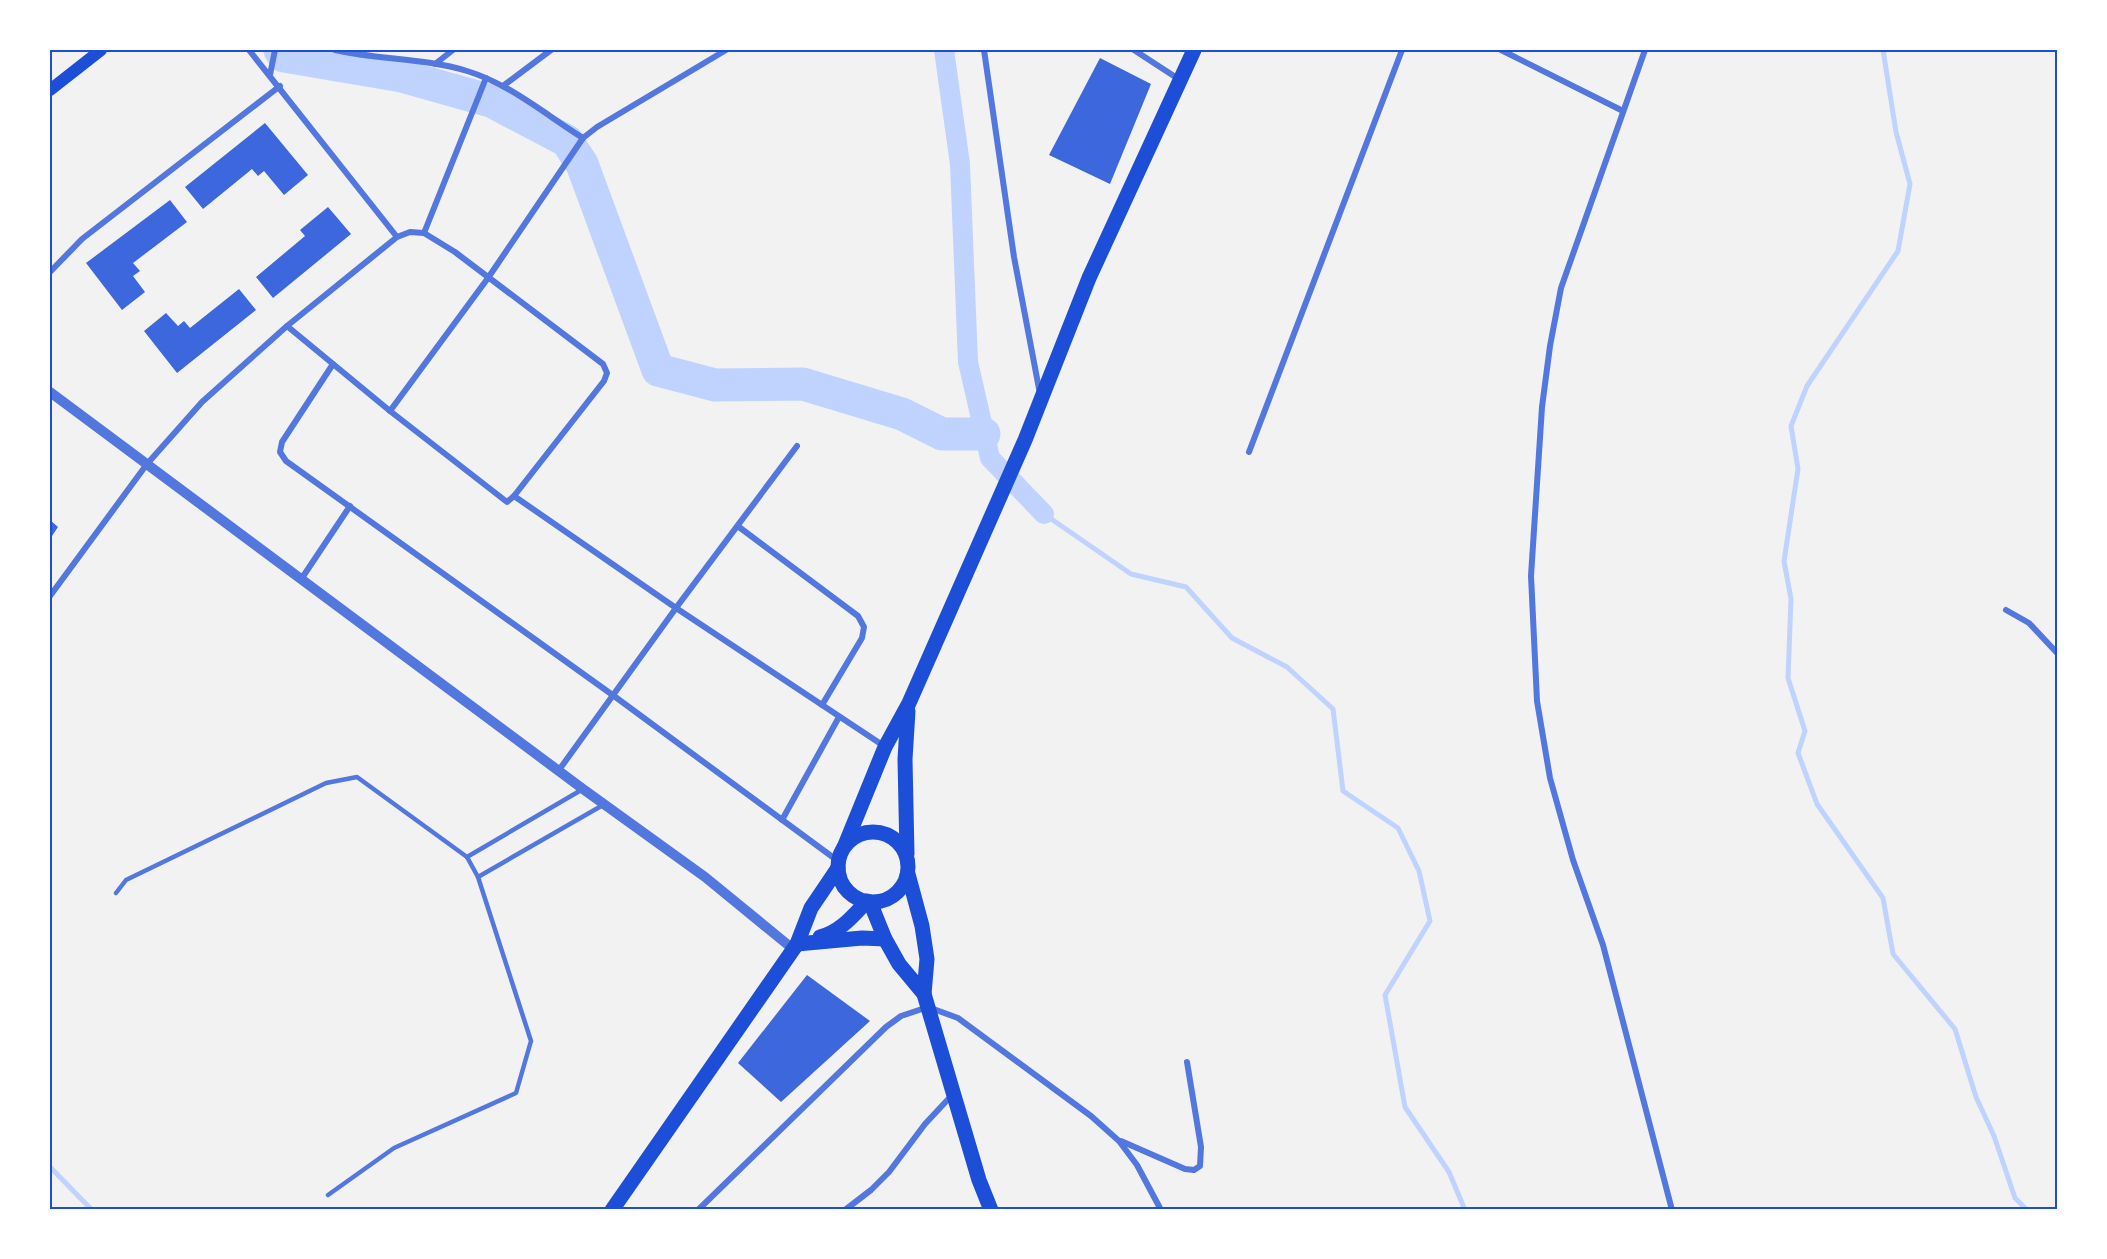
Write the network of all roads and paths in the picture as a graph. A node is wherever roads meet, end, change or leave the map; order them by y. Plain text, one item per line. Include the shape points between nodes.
1 (101, 50) edge
2 (249, 50) edge
3 (275, 50) edge
4 (335, 50) edge
5 (453, 50) edge
6 (551, 50) edge
7 (726, 50) edge
8 (984, 50) edge
9 (1134, 50) edge
10 (1194, 50) edge
11 (1402, 50) edge
12 (1501, 50) edge
13 (1645, 50) edge
14 (435, 64) junction
15 (270, 75) junction
16 (486, 78) junction
17 (1180, 80) junction
18 (280, 86) junction
19 (503, 86) junction
20 (50, 90) edge
21 (1623, 111) junction
22 (581, 141) junction
23 (424, 233) junction
24 (397, 237) junction
25 (50, 272) edge
26 (488, 278) junction
27 (287, 326) junction
28 (333, 364) junction
29 (50, 392) edge
30 (1041, 397) junction
31 (390, 411) junction
32 (797, 446) dead end
33 (1249, 452) dead end
34 (147, 464) junction
35 (514, 496) junction
36 (350, 506) junction
37 (738, 527) junction
38 (302, 578) junction
39 (50, 596) edge
40 (676, 608) junction
41 (2006, 609) dead end
42 (2058, 654) edge
43 (614, 696) junction
44 (909, 703) junction
45 (822, 705) junction
46 (839, 717) junction
47 (885, 747) junction
48 (559, 770) junction
49 (583, 789) junction
50 (604, 804) junction
51 (783, 820) junction
52 (845, 845) junction
53 (907, 854) junction
54 (467, 857) junction
55 (838, 865) junction
56 (908, 874) junction
57 (478, 877) junction
58 (116, 893) dead end
59 (868, 902) junction
60 (885, 939) junction
61 (795, 947) junction
62 (926, 1001) junction
63 (1187, 1062) dead end
64 (954, 1094) junction
65 (1119, 1141) junction
66 (328, 1195) dead end
67 (612, 1209) edge
68 (698, 1209) edge
69 (845, 1209) edge
70 (991, 1209) edge
71 (1161, 1209) edge
72 (1672, 1209) edge

1 - 20 main road
2 - 15 street
3 - 15 street
4 - 14 street
5 - 14 street
6 - 19 street
7 - 22 street via 597,127
8 - 30 street via 1014,257
9 - 17 street
10 - 17 main road
11 - 33 street
12 - 21 street
13 - 21 street
14 - 16 street
15 - 18 street
16 - 19 street
16 - 23 street
17 - 30 main road via 1089,278
18 - 24 street
18 - 25 street via 82,239
19 - 22 street
21 - 72 street via 1561,288 1542,407 1531,576 1537,701 1550,778 1603,945
22 - 26 street
23 - 24 street via 410,232
23 - 26 street
24 - 27 street
26 - 31 street
26 - 35 street via 603,364 607,373
27 - 28 street
27 - 34 street via 202,402
28 - 31 street
28 - 36 street via 282,442 280,452
29 - 34 street
30 - 44 main road
31 - 35 street via 504,501
32 - 37 street
34 - 38 street
34 - 39 street
35 - 40 street
36 - 38 street
36 - 43 street
37 - 40 street
37 - 45 street via 858,616 864,627 862,638
38 - 48 street
40 - 43 street
40 - 45 street
41 - 42 street via 2028,623
43 - 48 street
43 - 51 street
44 - 47 main road
44 - 53 main road via 905,759
45 - 46 street
46 - 47 street
46 - 51 street
47 - 52 main road
48 - 49 street
49 - 50 street
49 - 54 lane
50 - 57 lane
50 - 61 street
51 - 55 street
52 - 53 main road via 863,833 884,833 894,838
52 - 55 main road
53 - 56 main road
54 - 57 lane
54 - 58 lane via 357,777 326,783 126,880
55 - 59 main road via 846,890
55 - 61 main road via 811,908
56 - 59 main road via 890,898
56 - 62 main road via 927,958
57 - 66 lane via 531,1041 516,1093 394,1148
59 - 60 main road
59 - 61 main road via 833,933
60 - 61 main road via 862,938
60 - 62 main road
61 - 67 main road
62 - 64 main road
62 - 65 street via 984,1036
62 - 68 street via 886,1027
63 - 65 street via 1201,1148 1200,1166 1185,1169
64 - 69 street via 925,1124 889,1173
64 - 70 main road
65 - 71 street

